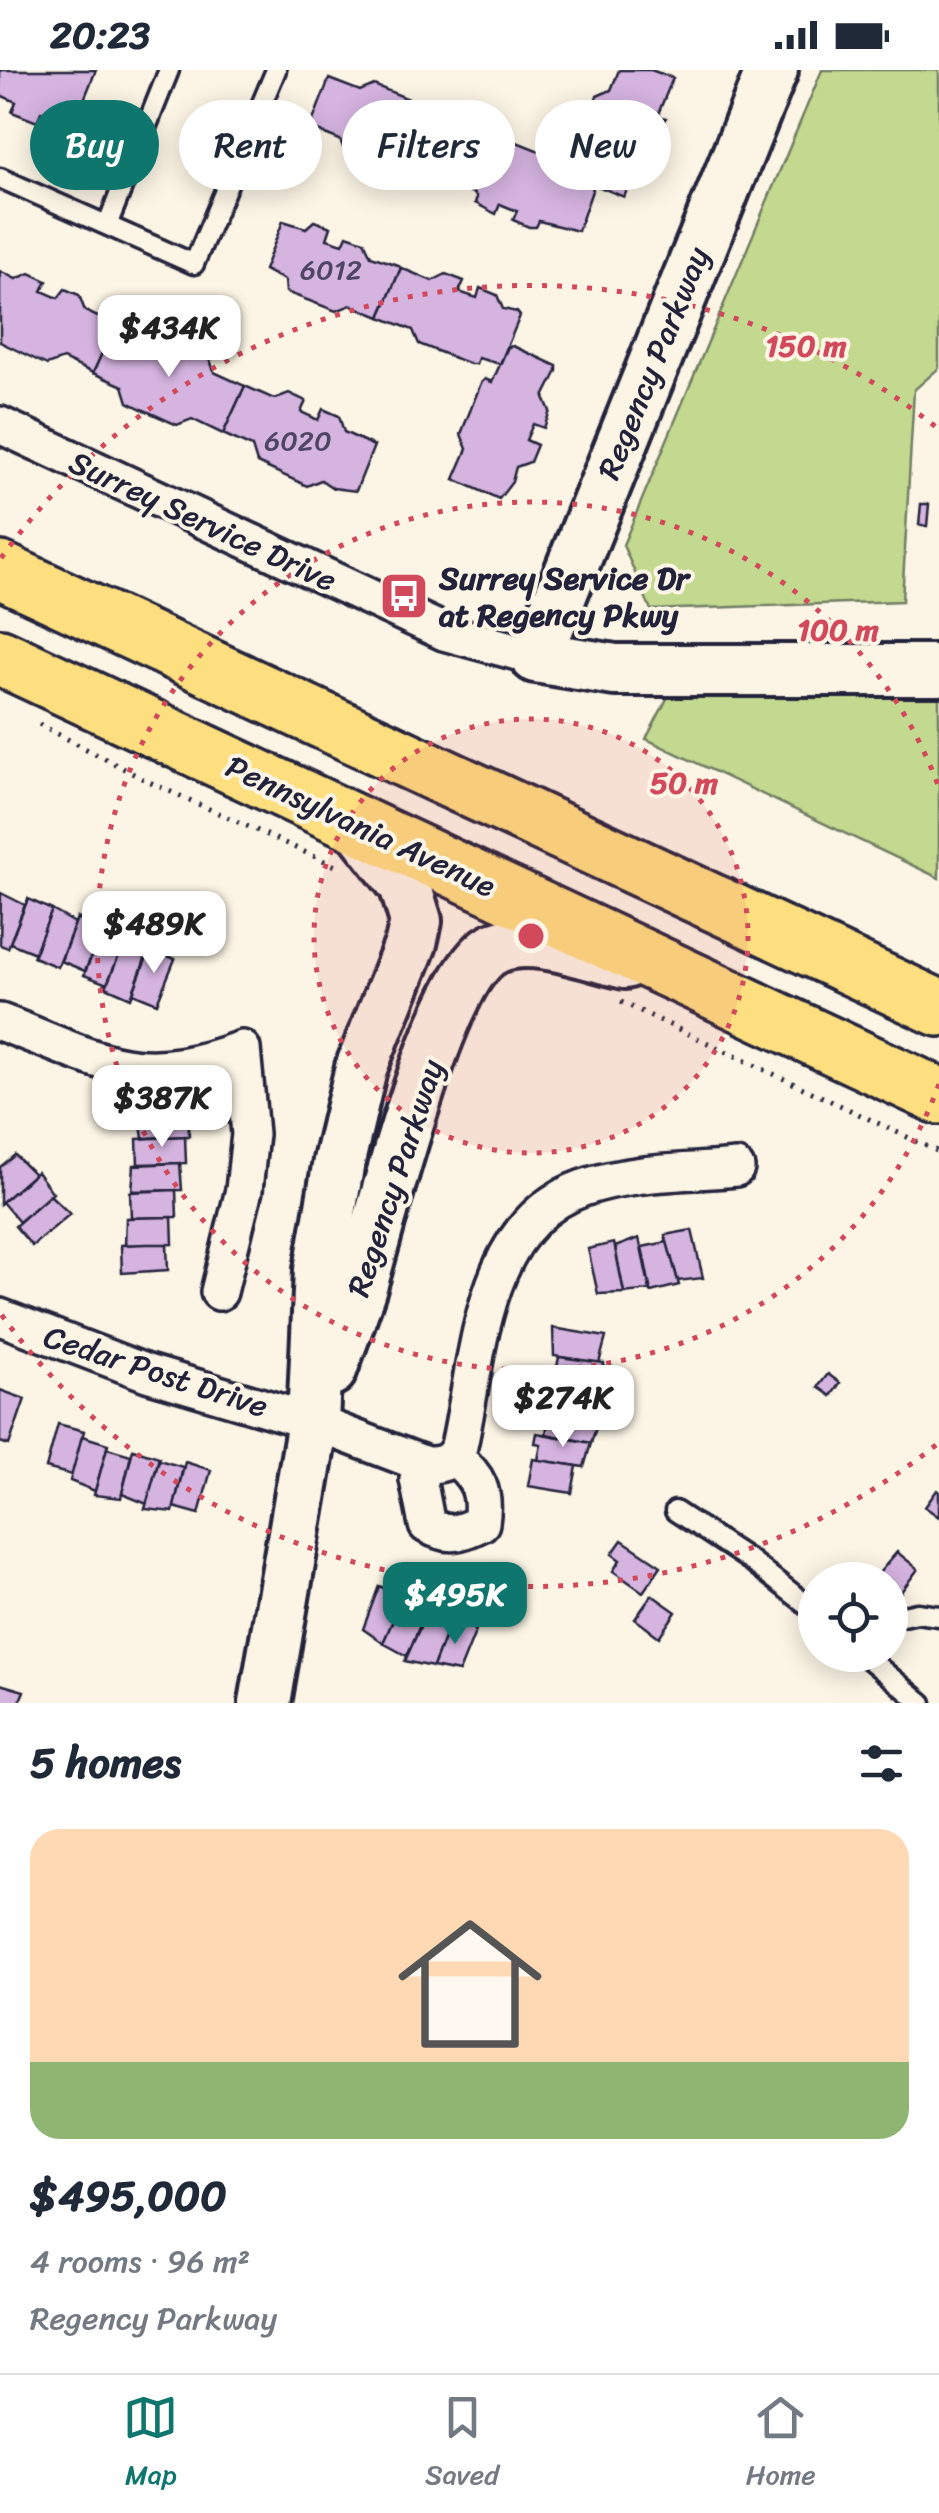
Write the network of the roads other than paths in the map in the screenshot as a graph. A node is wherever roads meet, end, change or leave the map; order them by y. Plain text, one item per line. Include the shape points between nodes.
1 (169, 70) edge
2 (276, 70) edge
3 (772, 70) edge
4 (0, 178) edge
5 (108, 222) junction
6 (0, 425) edge
7 (0, 570) edge
8 (0, 657) edge
9 (536, 657) junction
10 (939, 670) edge
11 (355, 849) junction
12 (674, 973) junction
13 (939, 1008) edge
14 (0, 1022) edge
15 (939, 1096) edge
16 (736, 1168) dead end
17 (218, 1292) dead end
18 (0, 1317) edge
19 (313, 1422) junction
20 (675, 1510) dead end
21 (798, 1598) edge
22 (908, 1615) edge
23 (939, 1616) edge
24 (885, 1672) edge
25 (265, 1703) edge
26 (922, 1703) edge

1 - 5 lane
2 - 5 lane via 194,264
3 - 9 street, Regency Parkway
4 - 5 lane
6 - 9 street, Surrey Service Drive via 444,632
7 - 13 highway
8 - 11 highway, Pennsylvania Avenue
9 - 10 street, Surrey Service Drive via 615,670
11 - 12 highway, Pennsylvania Avenue
11 - 19 street, Regency Parkway via 406,885 416,920 361,1068 339,1160 320,1270
12 - 15 highway, Pennsylvania Avenue
12 - 19 street, Regency Parkway via 524,942 498,947 479,960 407,1122 364,1278
14 - 17 street via 138,1071 198,1065 242,1049 250,1134 244,1190
16 - 19 street, Cedar Post Drive via 584,1187 547,1210 517,1241 491,1289 440,1461
18 - 19 street, Cedar Post Drive via 147,1373
19 - 25 street, Regency Parkway
20 - 21 lane
22 - 23 lane
24 - 26 lane

